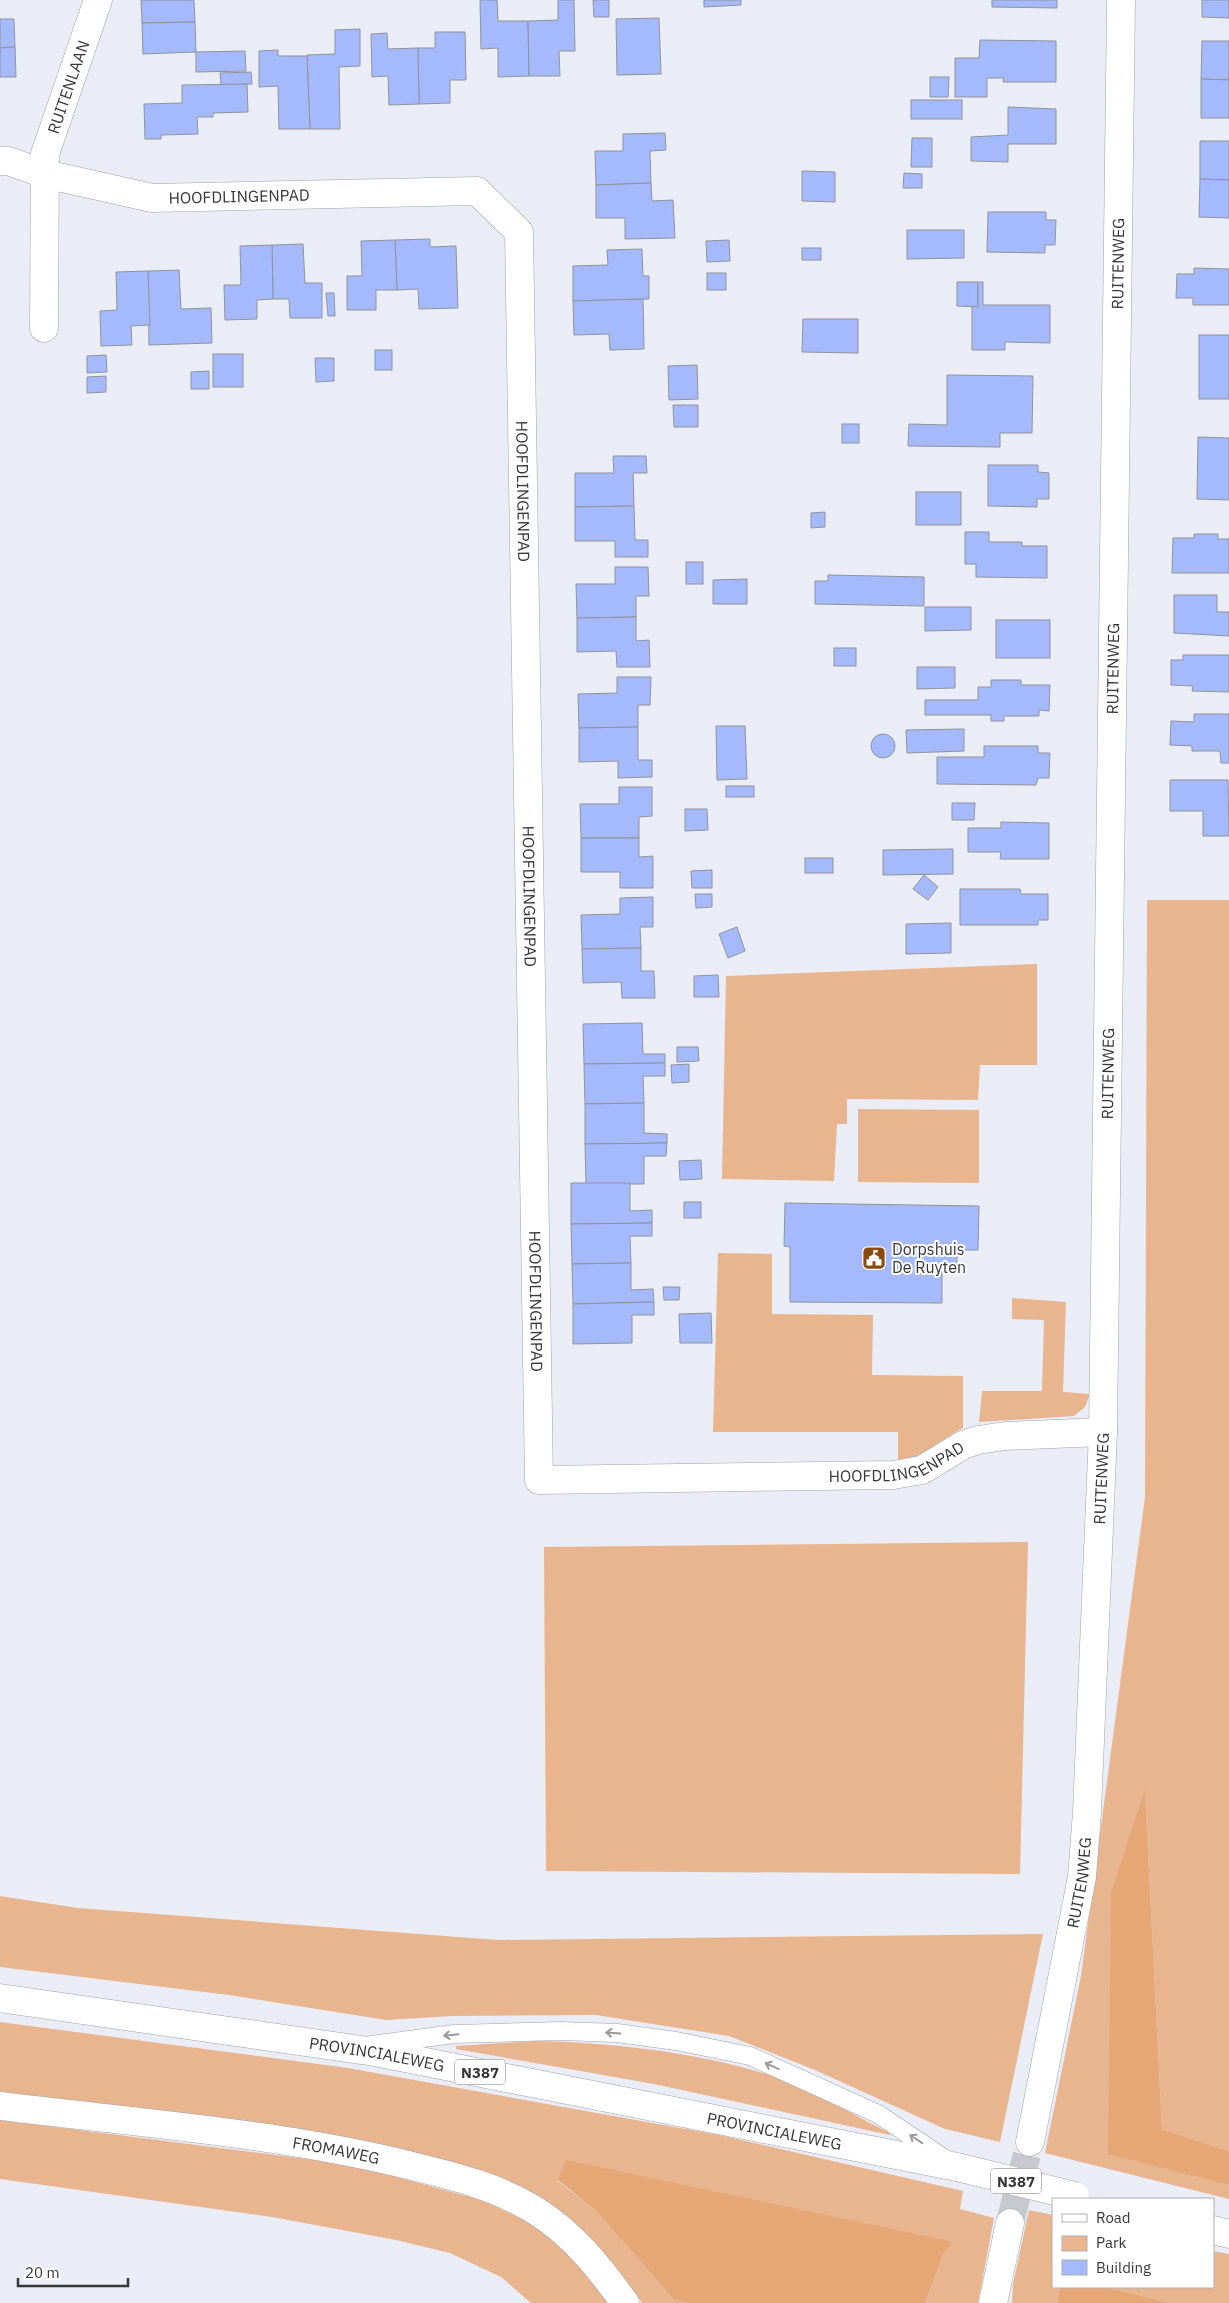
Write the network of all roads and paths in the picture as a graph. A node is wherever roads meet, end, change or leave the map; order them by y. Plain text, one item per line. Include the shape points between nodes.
1 (98, 0) edge
2 (1121, 0) edge
3 (0, 161) edge
4 (45, 174) junction
5 (44, 328) dead end
6 (1103, 1432) junction
7 (0, 1998) edge
8 (349, 2048) junction
9 (0, 2106) edge
10 (1030, 2142) tunnel mouth
11 (957, 2167) junction
12 (1082, 2198) edge
13 (1010, 2223) tunnel mouth
14 (1214, 2230) edge
15 (1229, 2234) edge
16 (625, 2303) edge
17 (993, 2303) edge

1 - 4 main road, RUITENLAAN via 45,154
2 - 6 main road, RUITENWEG
3 - 4 main road, HOOFDLINGENPAD
4 - 5 main road
4 - 6 main road, HOOFDLINGENPAD via 152,198 477,191 519,232 539,1480 893,1475 922,1470 963,1445 978,1440
6 - 10 main road, RUITENWEG via 1082,1877
7 - 8 main road, PROVINCIALEWEG / N387
8 - 11 main road, PROVINCIALEWEG / N387
11 -> 8 lane via 878,2114 750,2056 617,2033 560,2031 454,2034
9 - 16 main road, FROMAWEG via 201,2130 370,2155 490,2188 513,2198 556,2225 598,2265
11 - 12 main road, N387, bridge
13 - 17 main road
14 - 15 main road

